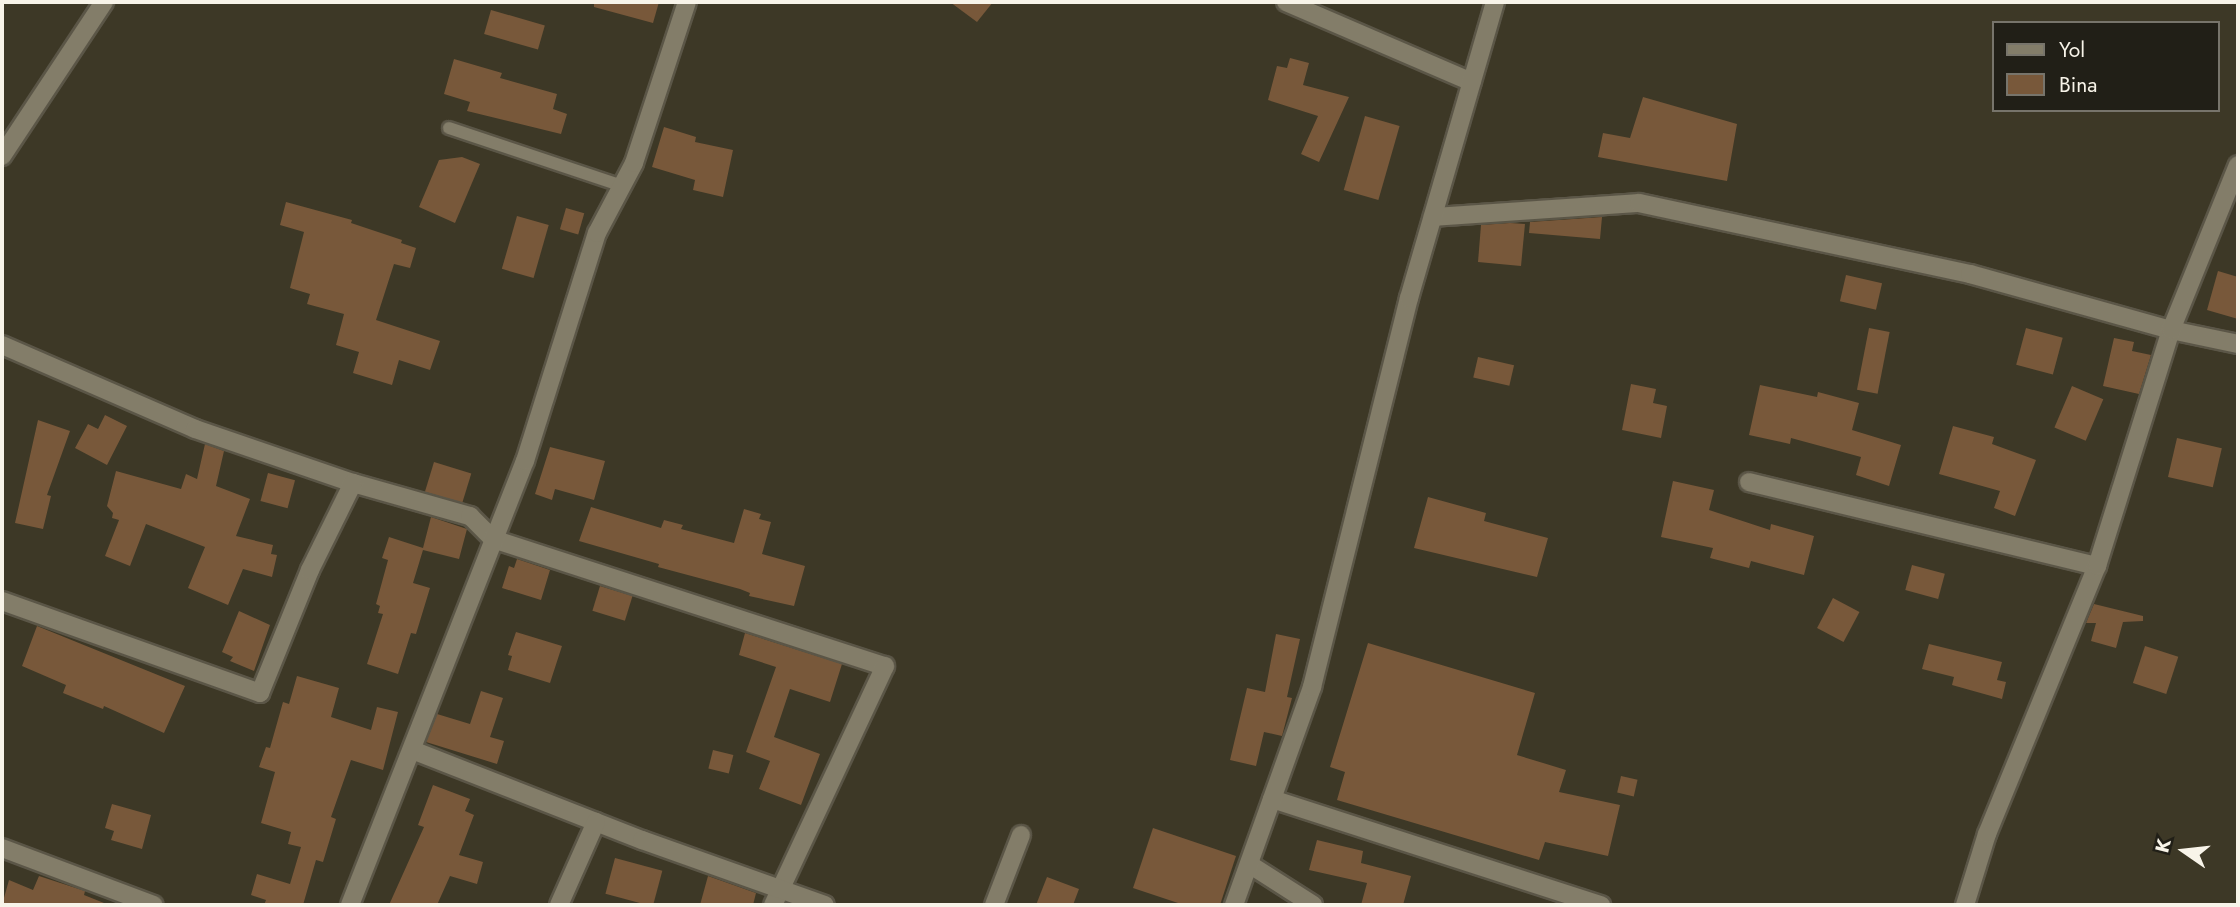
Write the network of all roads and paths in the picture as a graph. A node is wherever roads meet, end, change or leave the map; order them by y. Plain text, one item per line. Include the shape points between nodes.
1 (104, 2) edge
2 (687, 2) edge
3 (1286, 2) edge
4 (1496, 2) edge
5 (1472, 82) junction
6 (449, 128) dead end
7 (2, 156) edge
8 (2238, 165) edge
9 (622, 186) junction
10 (1433, 218) junction
11 (2171, 330) junction
12 (2238, 344) edge
13 (2, 345) edge
14 (1749, 482) dead end
15 (353, 483) junction
16 (493, 539) junction
17 (2097, 566) junction
18 (2, 601) edge
19 (412, 750) junction
20 (1272, 799) junction
21 (596, 822) junction
22 (1021, 835) dead end
23 (2, 848) edge
24 (1249, 864) junction
25 (777, 897) edge
26 (155, 905) edge
27 (350, 905) edge
28 (559, 905) edge
29 (825, 905) edge
30 (994, 905) edge
31 (1234, 905) edge
32 (1313, 905) edge
33 (1601, 905) edge
34 (1965, 905) edge

1 - 7 street
2 - 9 street via 634,163
3 - 5 street
4 - 5 street
5 - 10 street
6 - 9 lane
8 - 11 street
9 - 16 street via 597,233 525,461
10 - 11 street via 1639,203 1969,274
10 - 20 street via 1312,687
11 - 12 street
11 - 17 street
13 - 15 street via 195,429
14 - 17 street
15 - 16 street via 470,516
15 - 18 street via 310,570 260,693
16 - 19 street
16 - 25 street via 885,666
17 - 34 street via 1987,834
19 - 21 street
19 - 27 street
20 - 24 street
20 - 33 street
21 - 25 street
21 - 28 street
22 - 30 street
23 - 26 street
24 - 31 street
24 - 32 street
25 - 29 street

